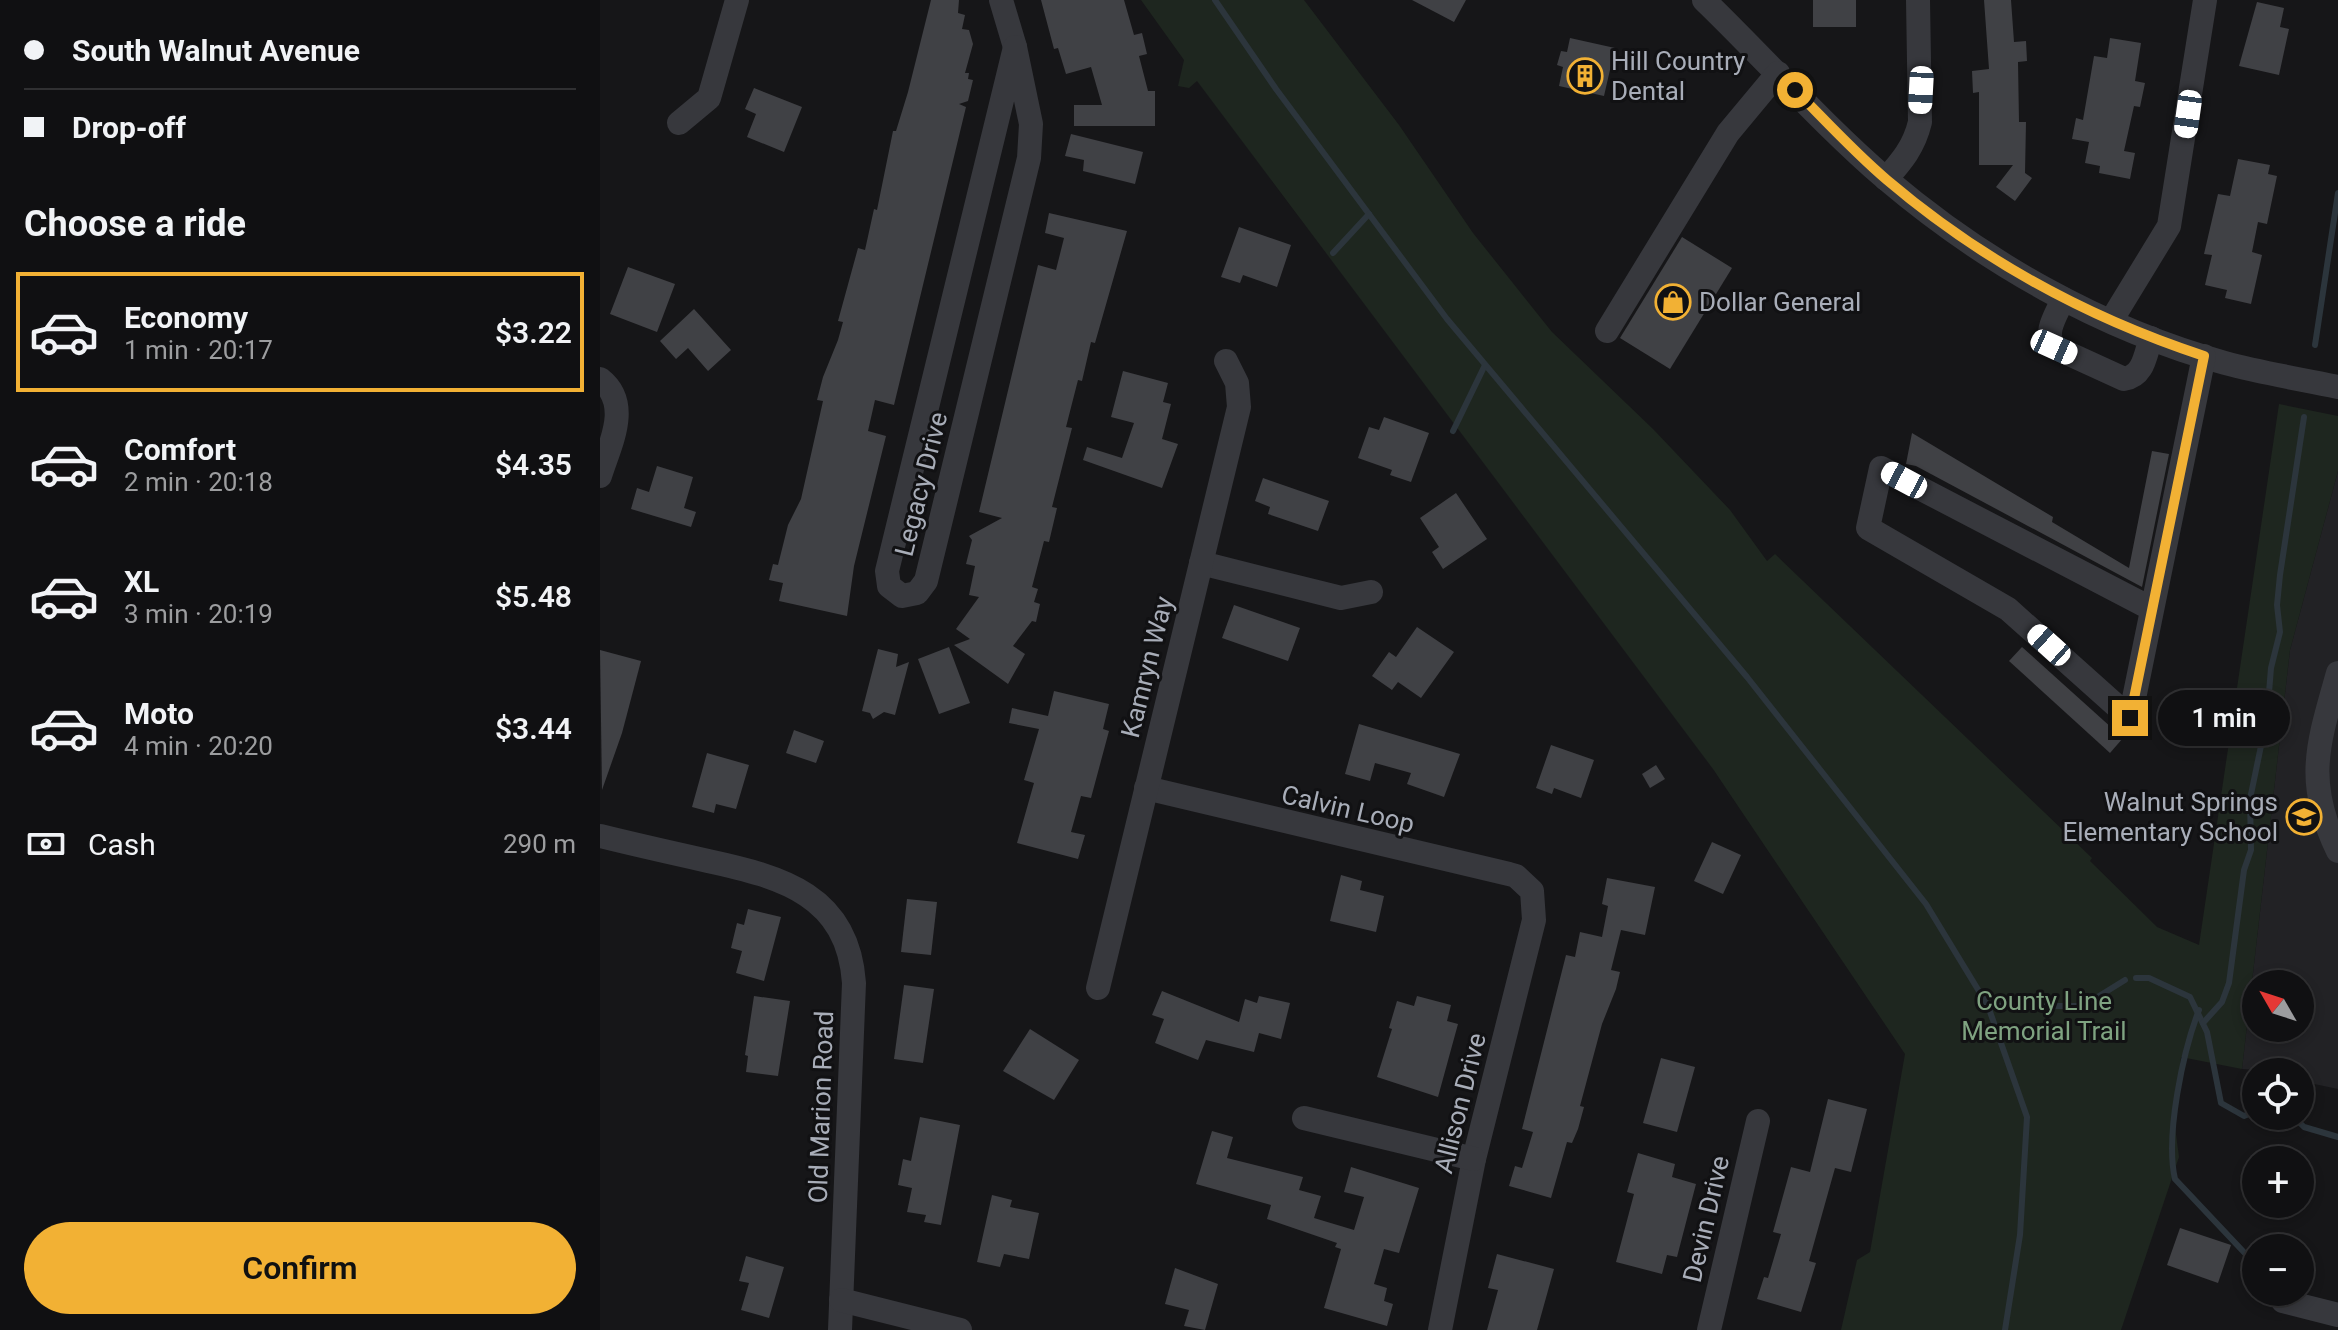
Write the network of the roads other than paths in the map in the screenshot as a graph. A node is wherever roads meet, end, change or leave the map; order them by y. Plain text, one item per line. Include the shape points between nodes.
1 (737, 0) edge
2 (1001, 0) edge
3 (1704, 0) edge
4 (1918, 0) edge
5 (2205, 0) edge
6 (1015, 47) junction
7 (1778, 73) junction
8 (679, 123) dead end
9 (1886, 179) junction
10 (2063, 299) junction
11 (2111, 321) junction
12 (1607, 331) dead end
13 (2151, 338) junction
14 (2204, 356) junction
15 (1226, 361) dead end
16 (600, 379) edge
17 (2338, 387) edge
18 (600, 476) edge
19 (1201, 563) junction
20 (1371, 592) dead end
21 (2152, 609) junction
22 (2338, 673) edge
23 (1146, 788) junction
24 (600, 836) edge
25 (2338, 851) edge
26 (1532, 891) joint
27 (1098, 988) dead end
28 (1304, 1118) dead end
29 (1758, 1121) dead end
30 (1474, 1159) junction
31 (841, 1300) junction
32 (2303, 1306) edge
33 (2338, 1315) edge
34 (840, 1330) edge
35 (960, 1330) edge
36 (1440, 1330) edge
37 (1709, 1330) edge

1 - 8 street via 709,98
2 - 6 street, Legacy Drive
3 - 7 street
4 - 9 street via 1920,122 1907,156
5 - 11 street via 2169,226
6 - 6 street, Legacy Drive via 887,571 889,586 902,596 917,593 926,581 1029,158 1031,124
7 - 9 street
7 - 12 street via 1728,133
9 - 10 street via 1967,240
10 - 11 street
10 - 13 street via 2049,333 2054,347 2124,379 2141,370
11 - 13 street
13 - 14 street
14 - 17 street
14 - 21 street
15 - 19 street, Kamryn Way via 1237,383 1239,407
16 - 18 street via 612,389 617,411
19 - 20 street via 1341,598
19 - 23 street, Kamryn Way
21 - 21 street via 2130,718 2008,609 1868,528 1881,468
22 - 25 street via 2315,767 2321,806
23 - 26 street, Calvin Loop via 1509,874
23 - 27 street, Kamryn Way
24 - 31 street, Old Marion Road via 756,872 813,899 841,932 852,965
26 - 30 street, Allison Drive via 1534,920
28 - 30 street
29 - 37 street, Devin Drive
30 - 36 street, Allison Drive
31 - 34 street, Old Marion Road
31 - 35 street
32 - 33 street

